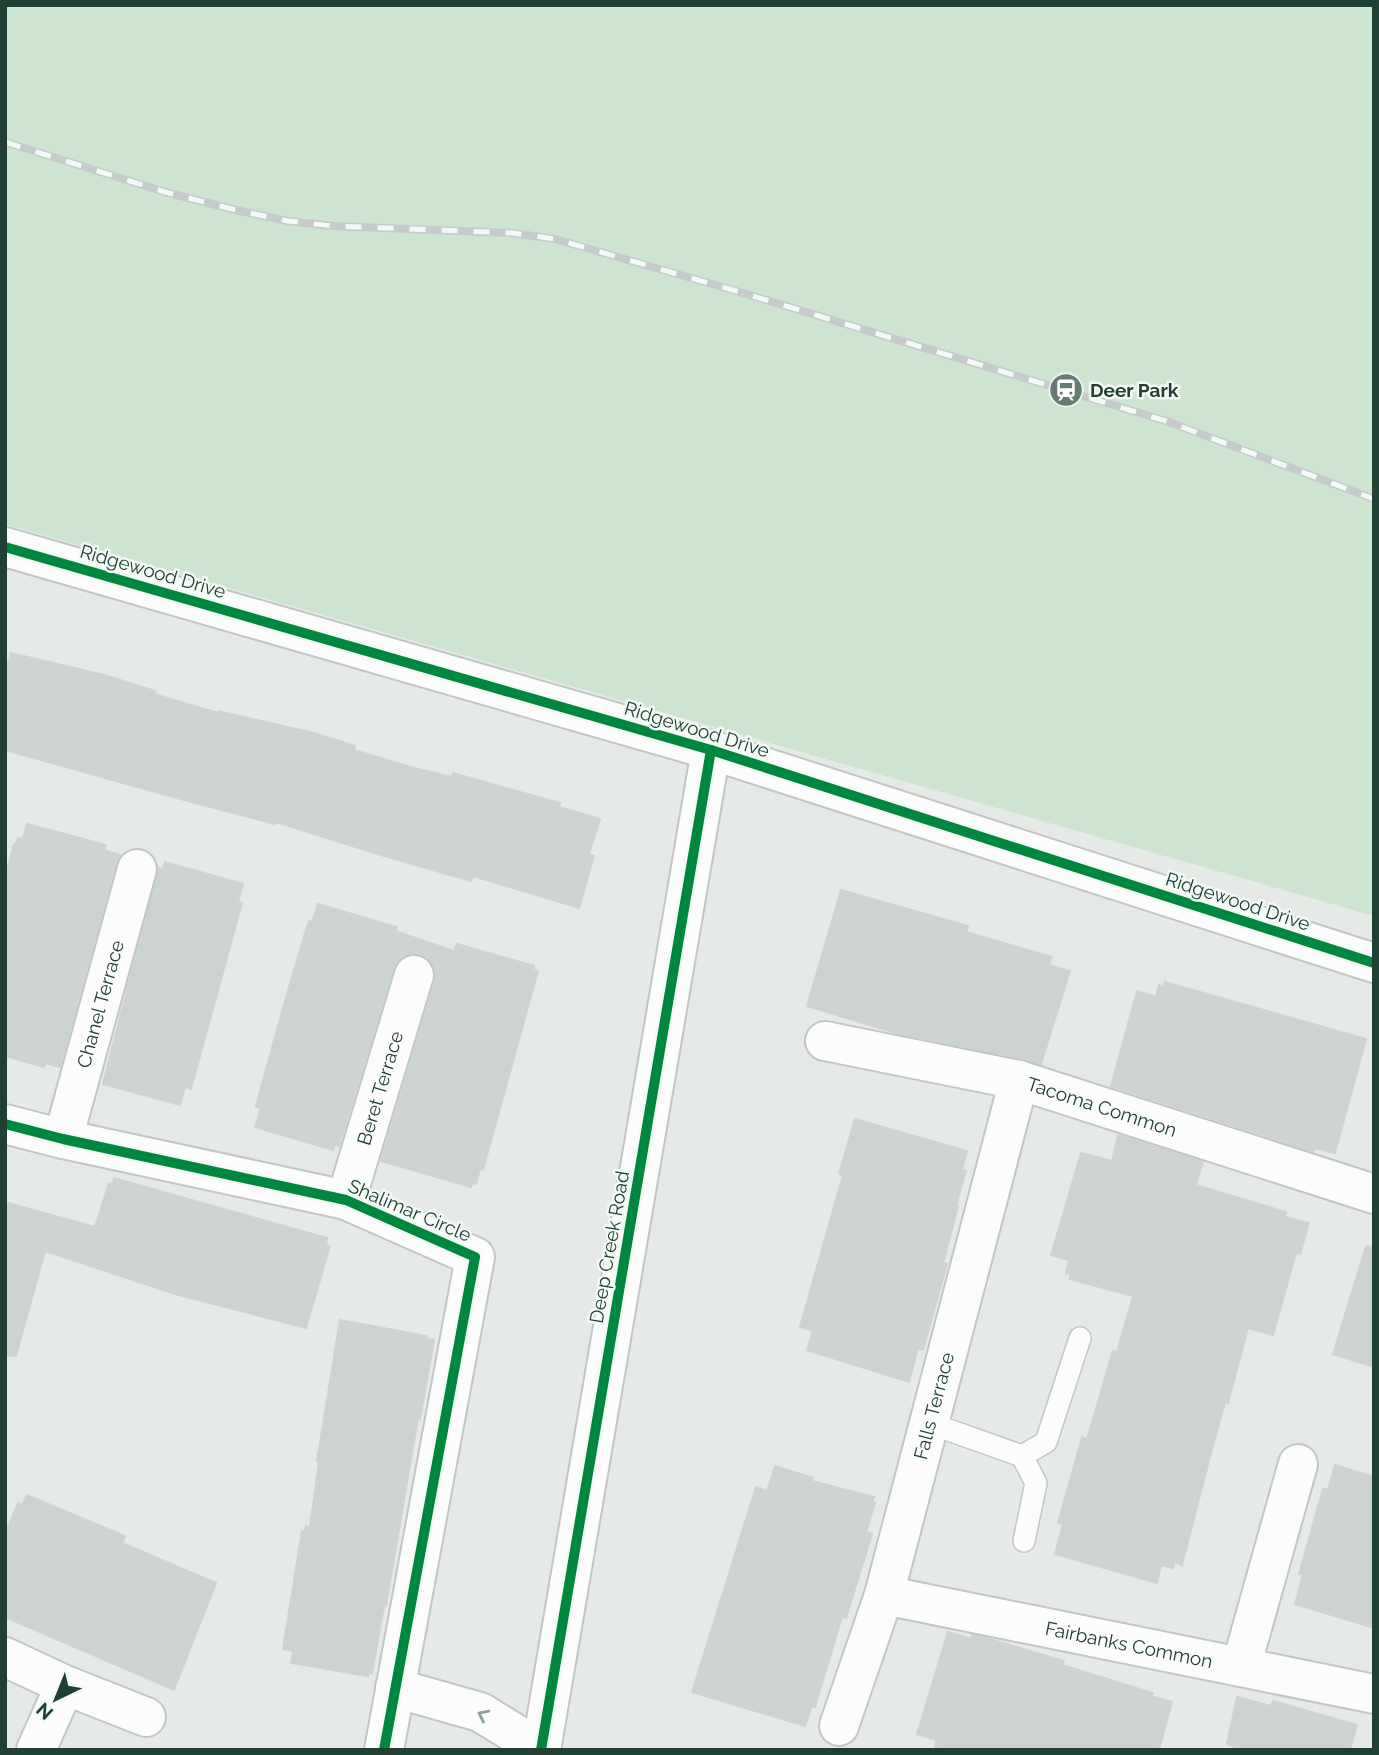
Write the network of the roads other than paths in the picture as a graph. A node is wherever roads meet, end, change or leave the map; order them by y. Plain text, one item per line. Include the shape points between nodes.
1 (5, 547) edge
2 (711, 750) junction
3 (136, 869) dead end
4 (1374, 963) edge
5 (414, 975) dead end
6 (825, 1041) dead end
7 (1018, 1080) junction
8 (5, 1124) edge
9 (62, 1139) junction
10 (1374, 1194) edge
11 (346, 1200) junction
12 (1080, 1338) dead end
13 (929, 1423) junction
14 (1022, 1456) junction
15 (1298, 1464) dead end
16 (1024, 1541) dead end
17 (884, 1595) junction
18 (5, 1657) edge
19 (1241, 1667) junction
20 (65, 1685) junction
21 (396, 1688) junction
22 (1374, 1694) edge
23 (146, 1717) dead end
24 (839, 1726) dead end
25 (36, 1750) edge
26 (384, 1750) edge
27 (541, 1750) edge

1 - 2 street, Ridgewood Drive
2 - 4 street, Ridgewood Drive
2 - 27 street, Deep Creek Road
3 - 9 street, Chanel Terrace
5 - 11 street, Beret Terrace
6 - 7 street, Tacoma Common
7 - 10 street, Tacoma Common
7 - 13 street, Falls Terrace
8 - 9 street, Shalimar Circle
9 - 11 street, Shalimar Circle
11 - 21 street, Shalimar Circle via 475,1257
12 - 14 lane via 1046,1442
13 - 14 lane
13 - 17 street, Falls Terrace
14 - 16 lane via 1036,1483
15 - 19 street
17 - 19 street, Fairbanks Common
17 - 24 street, Falls Terrace
18 - 20 street
19 - 22 street, Fairbanks Common
20 - 23 street
20 - 25 street
21 - 26 street, Shalimar Circle
27 -> 21 street via 480,1712

